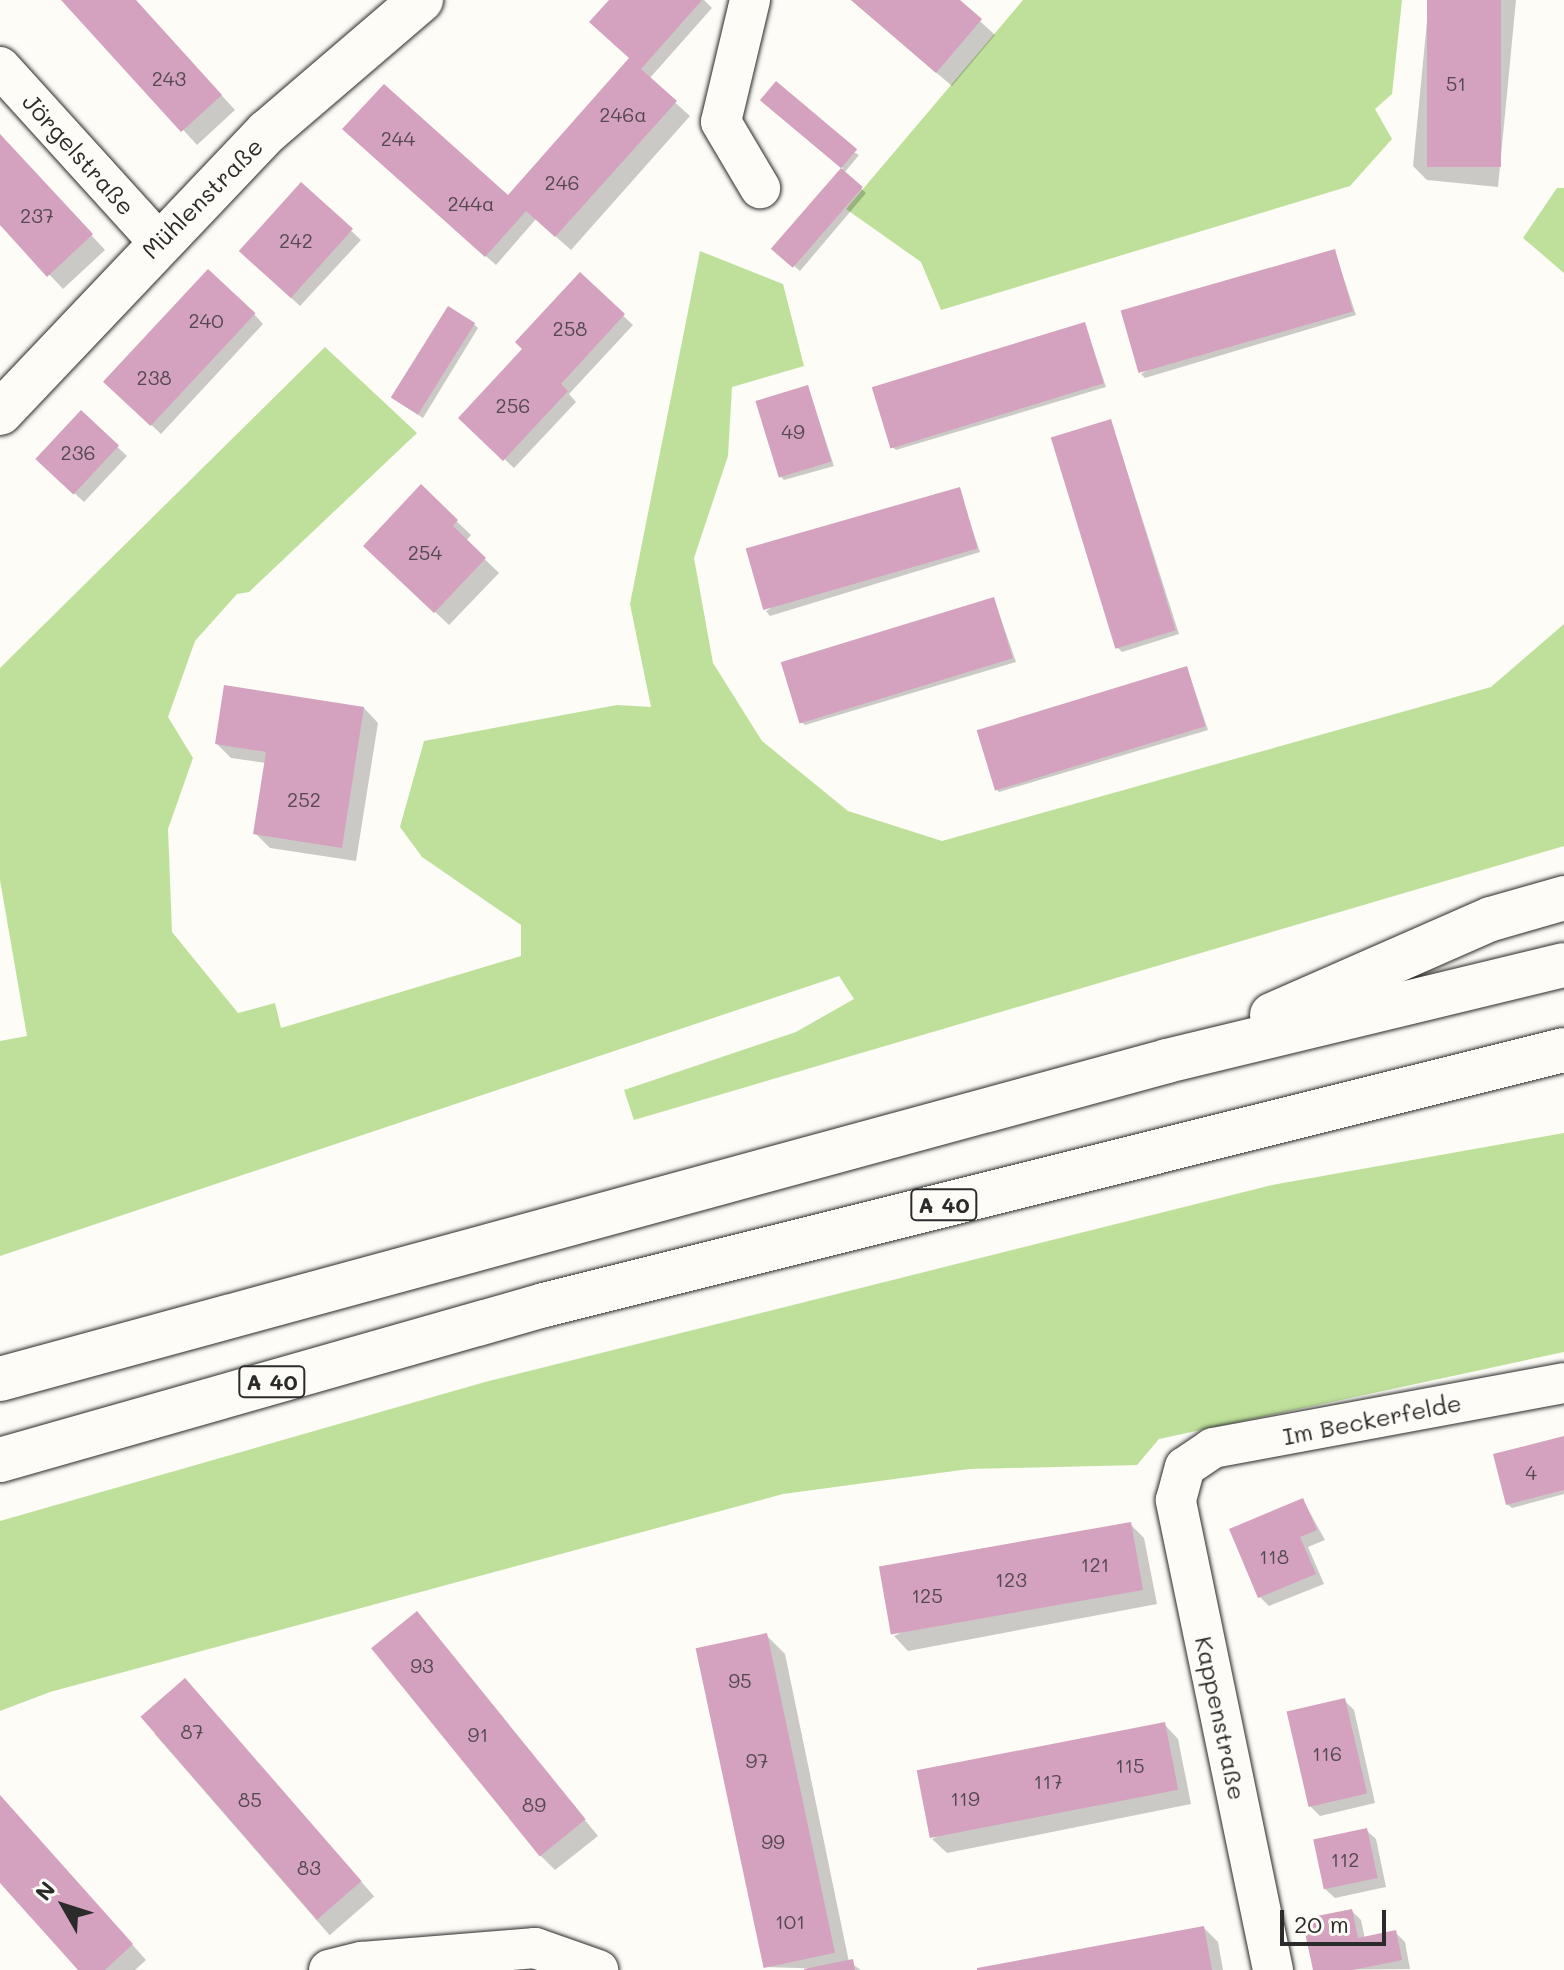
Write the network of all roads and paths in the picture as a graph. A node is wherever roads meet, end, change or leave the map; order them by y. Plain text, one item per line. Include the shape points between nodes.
1 (421, 0) edge
2 (750, 0) edge
3 (0, 67) edge
4 (760, 188) dead end
5 (158, 241) junction
6 (0, 413) edge
7 (1564, 898) edge
8 (1564, 965) edge
9 (1564, 1050) edge
10 (1167, 1061) junction
11 (1564, 1079) edge
12 (1344, 1104) junction
13 (0, 1379) edge
14 (1564, 1383) edge
15 (0, 1460) edge
16 (1185, 1467) joint
17 (329, 1970) edge
18 (598, 1970) edge
19 (1273, 1970) edge

1 - 5 main road, Mühlenstraße via 267,132
2 - 4 street via 721,122
3 - 5 street, Jörgelstraße
5 - 6 main road, Mühlenstraße
7 - 10 main road via 1491,919
8 - 10 main road
9 - 12 main road, A 40
10 - 13 main road
11 - 12 main road
12 - 15 main road, A 40 via 544,1305
14 - 16 street, Im Beckerfelde via 1213,1448
16 - 19 street, Kappenstraße via 1176,1500
17 - 18 street via 362,1962 535,1948

